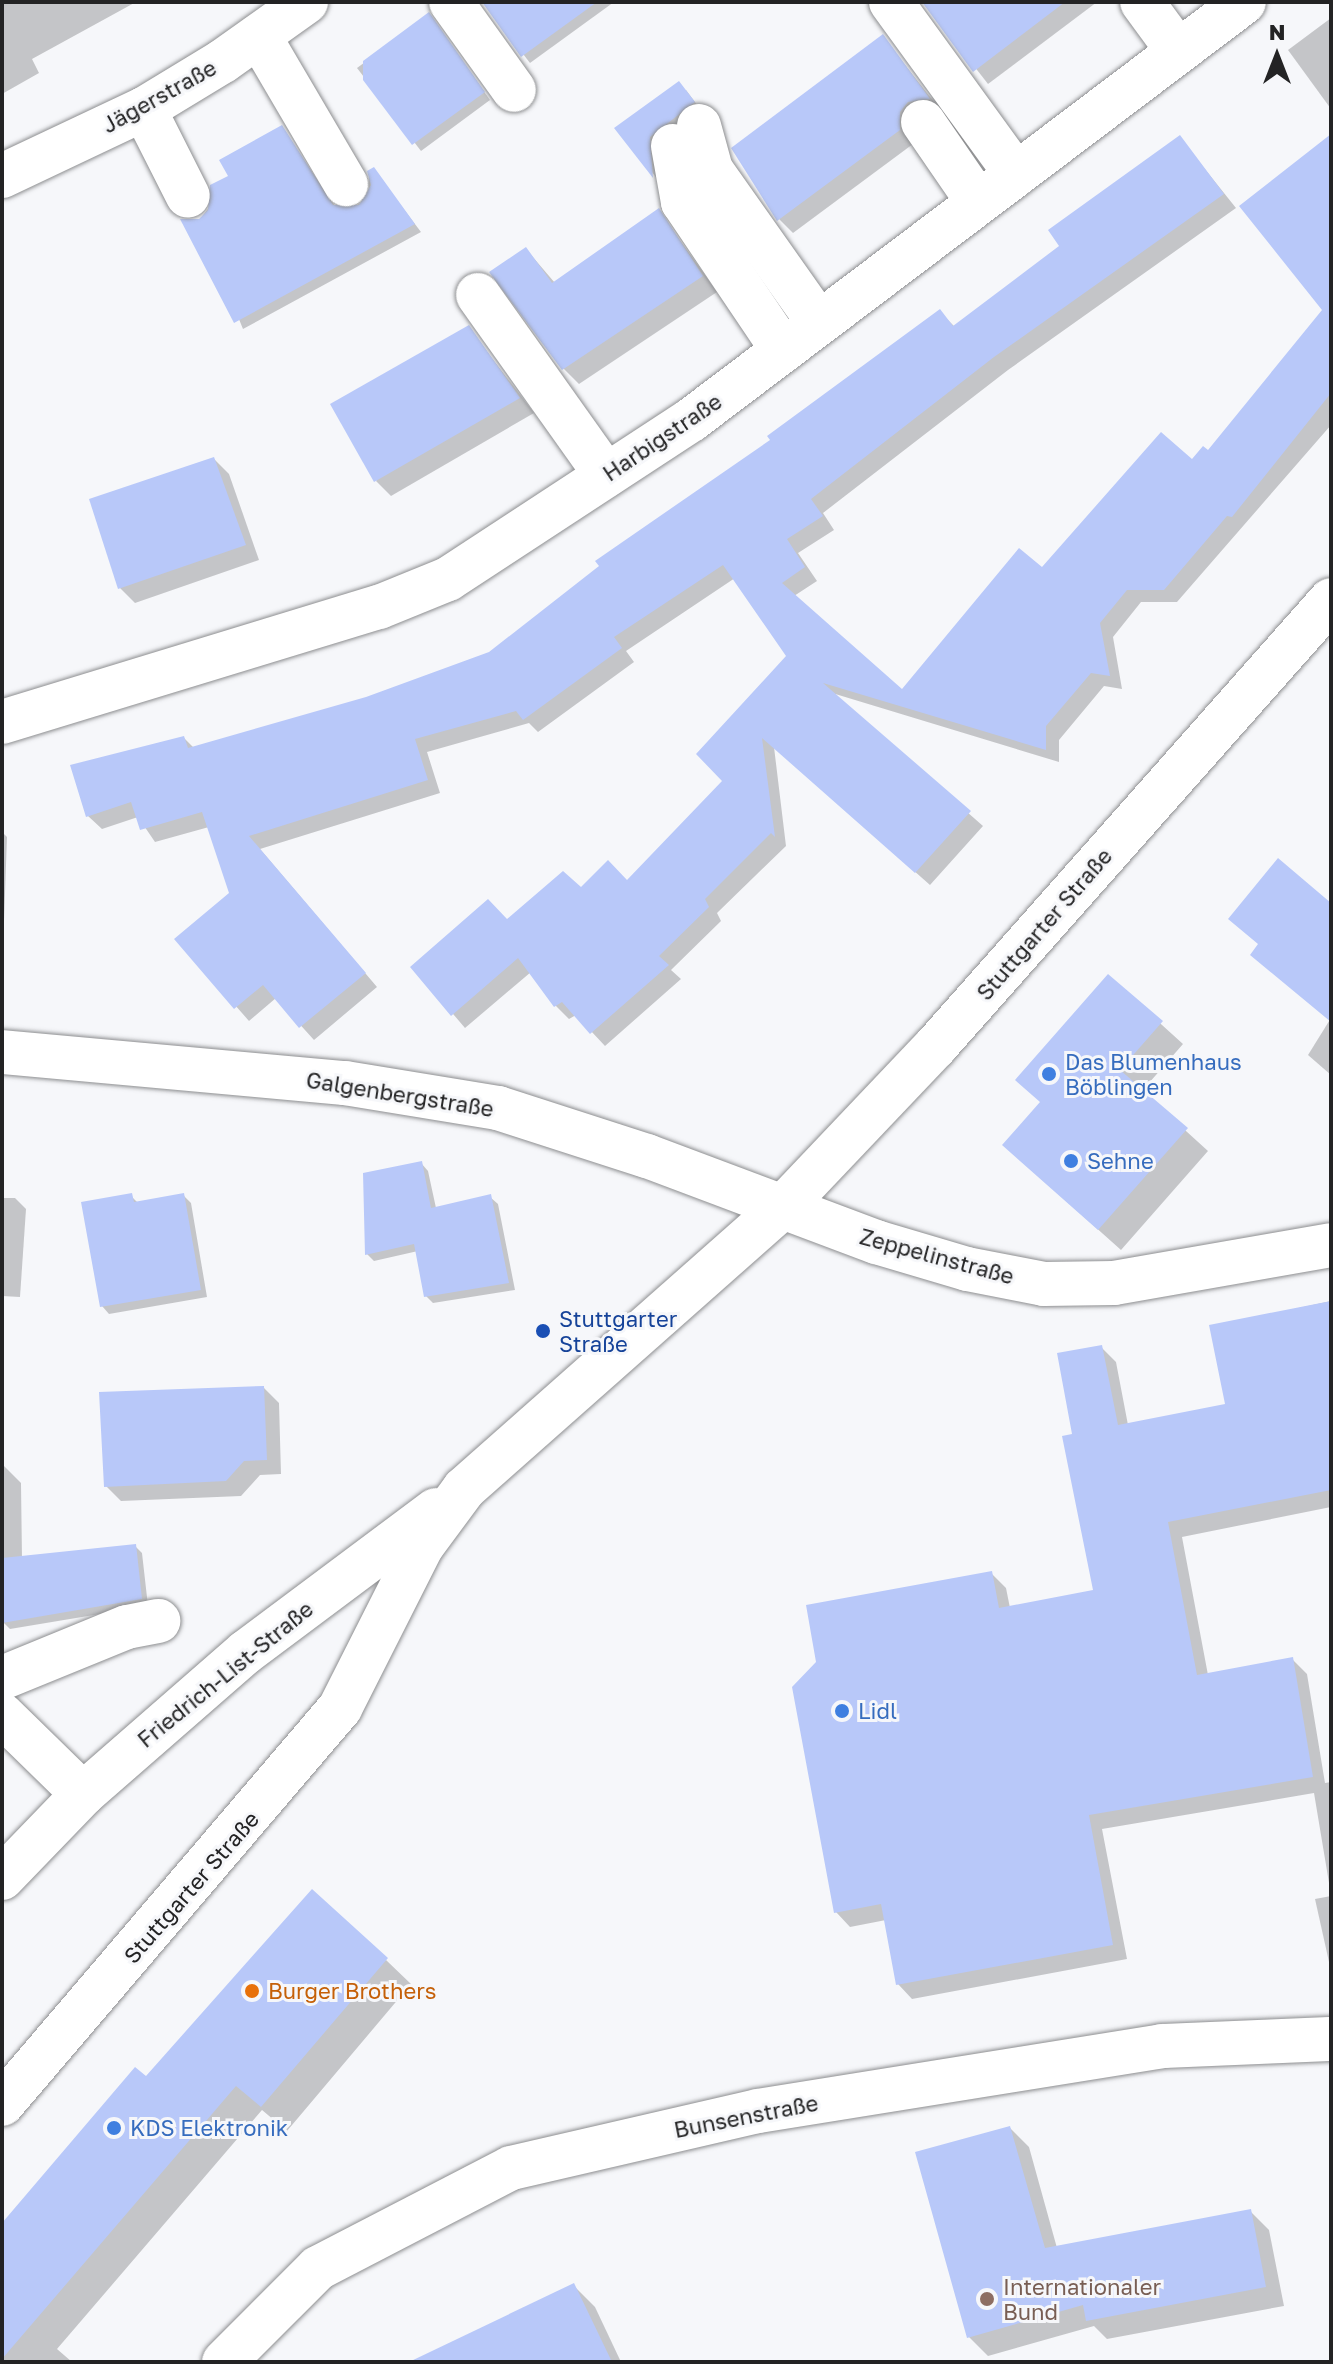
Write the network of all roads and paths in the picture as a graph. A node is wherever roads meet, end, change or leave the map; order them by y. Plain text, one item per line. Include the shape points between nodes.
1 (306, 2) edge
2 (451, 2) edge
3 (891, 2) edge
4 (1142, 2) edge
5 (1244, 2) edge
6 (1190, 28) edge
7 (259, 36) junction
8 (514, 90) dead end
9 (144, 109) junction
10 (923, 122) dead end
11 (1016, 174) junction
12 (2, 176) edge
13 (346, 184) dead end
14 (188, 196) dead end
15 (978, 202) junction
16 (478, 295) dead end
17 (819, 323) junction
18 (783, 350) junction
19 (606, 475) junction
20 (1331, 600) edge
21 (2, 722) edge
22 (2, 1052) edge
23 (783, 1207) junction
24 (1331, 1245) edge
25 (464, 1489) junction
26 (158, 1621) dead end
27 (2, 1678) edge
28 (2, 1715) edge
29 (83, 1794) junction
30 (2, 1878) edge
31 (1331, 2039) edge
32 (2, 2104) edge
33 (224, 2362) edge

1 - 7 street, Jägerstraße
2 - 8 street
3 - 11 street
4 - 6 street
5 - 6 street, Harbigstraße
6 - 11 street, Harbigstraße
7 - 9 street, Jägerstraße
7 - 13 street
9 - 12 street, Jägerstraße
9 - 14 street
10 - 15 street
11 - 15 street, Harbigstraße
15 - 17 street, Harbigstraße
16 - 19 street
17 - 18 street, Harbigstraße
17 - 18 street via 686,136 683,202
18 - 19 street, Harbigstraße
19 - 21 street, Harbigstraße via 448,579
20 - 23 street, Stuttgarter Straße via 945,1036
22 - 23 street, Galgenbergstraße via 434,1095 553,1123
23 - 24 street, Zeppelinstraße via 951,1264 1044,1284 1114,1283
23 - 25 street, Stuttgarter Straße
25 - 29 street, Friedrich-List-Straße via 246,1652
25 - 32 street, Stuttgarter Straße via 422,1546 340,1708
26 - 27 street via 127,1627
28 - 29 street
29 - 30 street, Friedrich-List-Straße
31 - 33 street, Bunsenstraße via 1162,2046 758,2111 511,2168 318,2268

